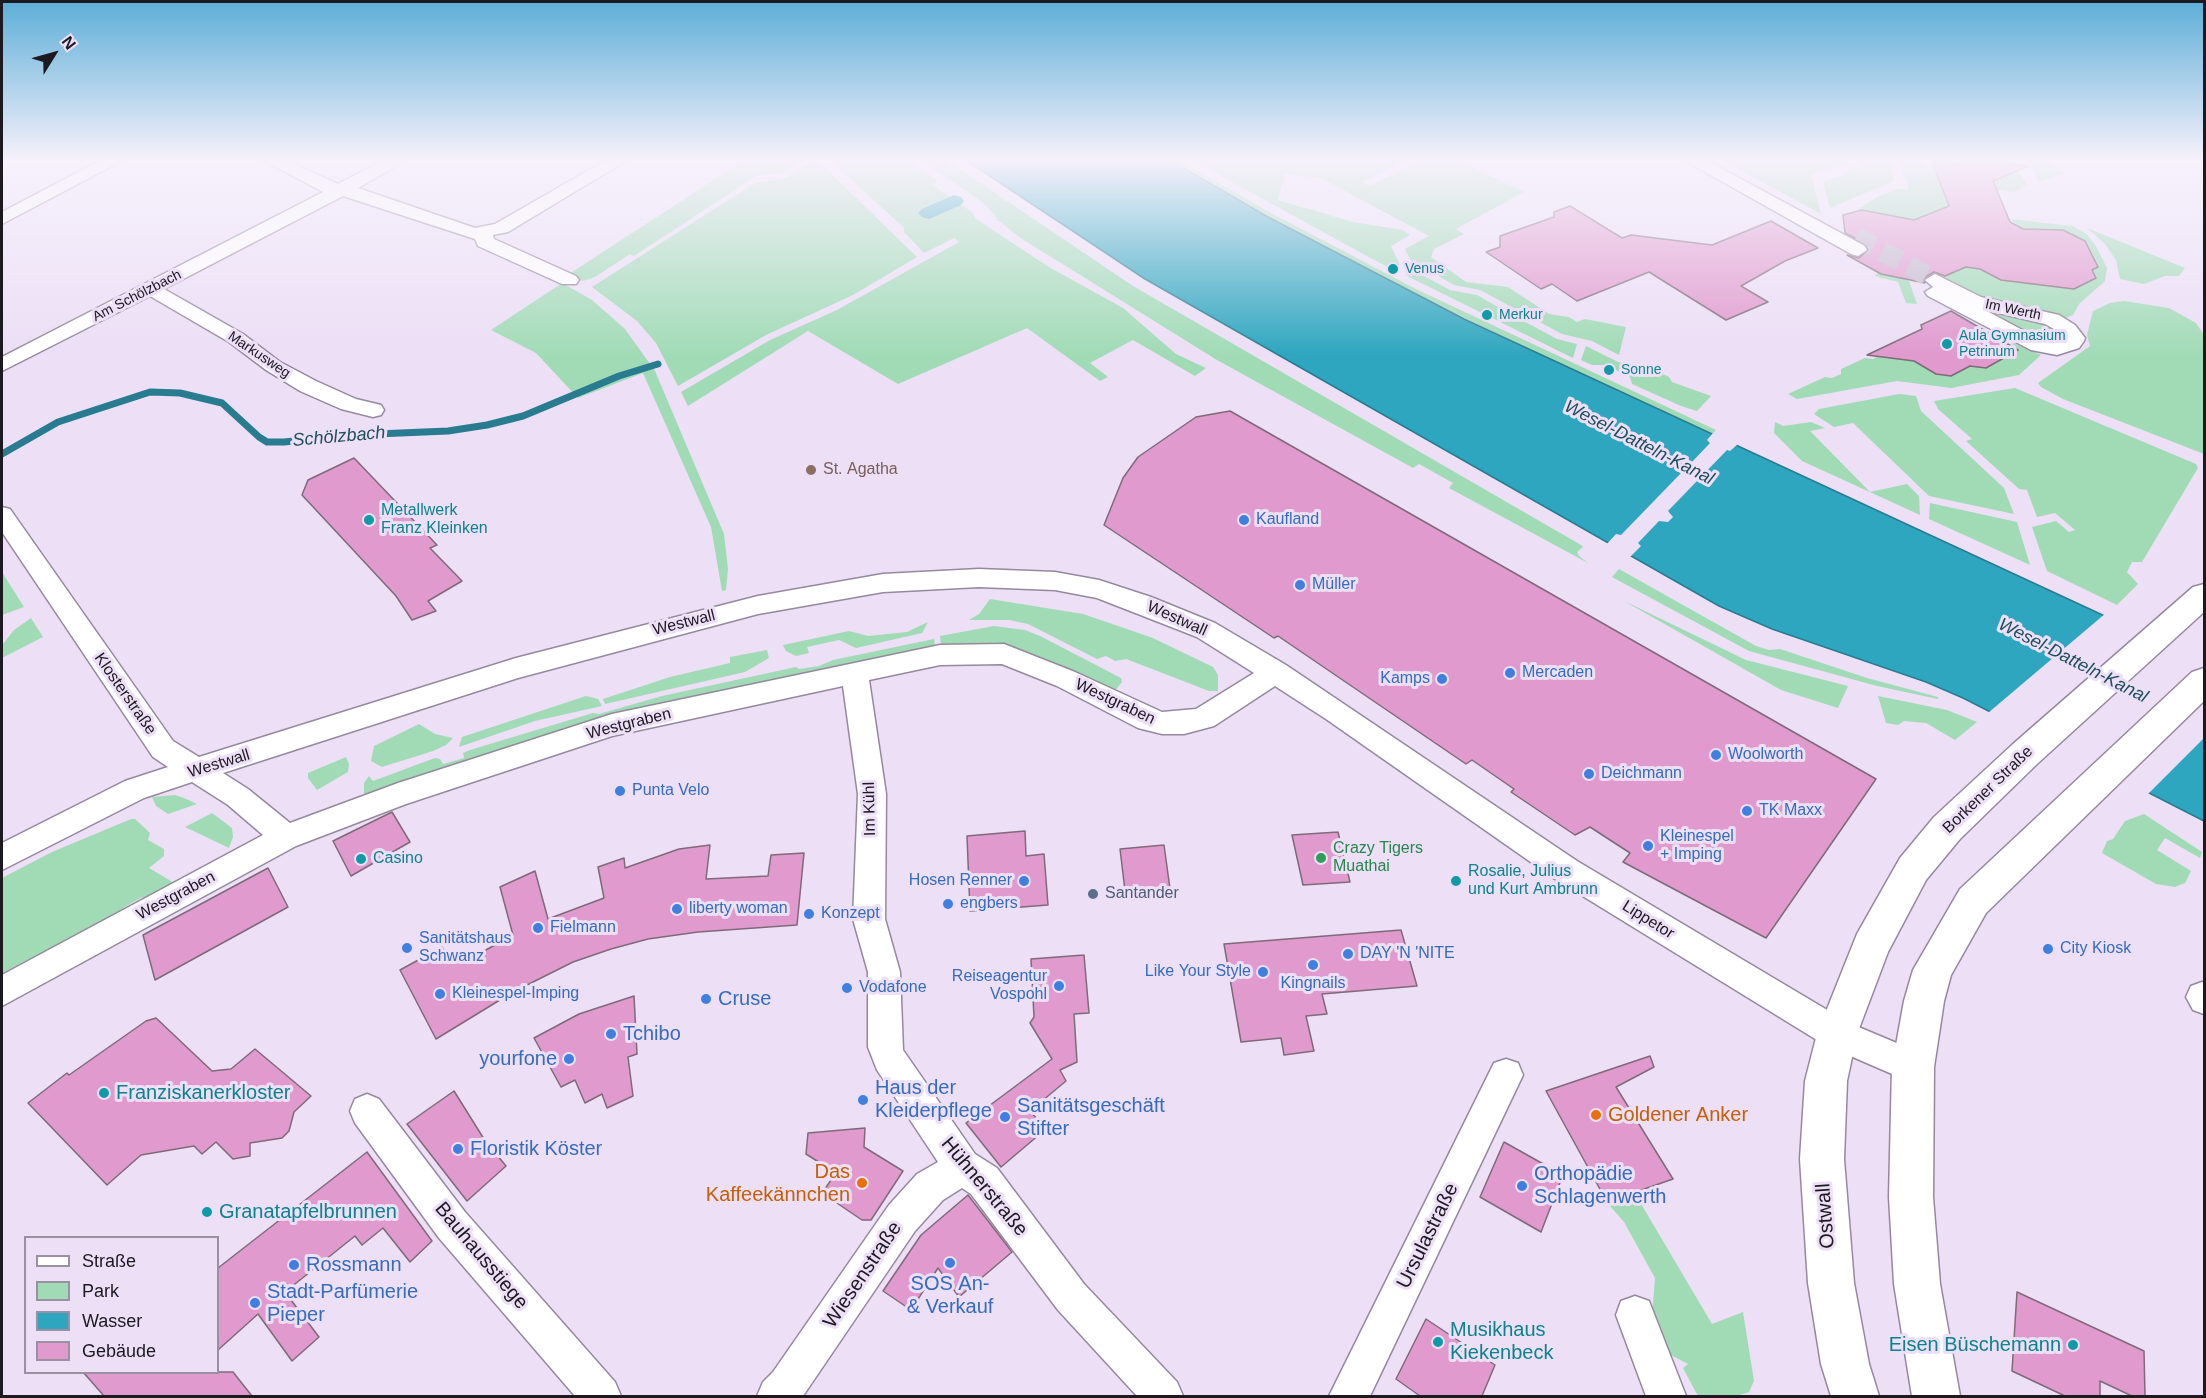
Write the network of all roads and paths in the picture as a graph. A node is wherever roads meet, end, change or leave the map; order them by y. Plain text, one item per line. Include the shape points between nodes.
1 (277, 224) edge
2 (442, 224) edge
3 (506, 224) edge
4 (1820, 224) edge
5 (1825, 224) edge
6 (484, 234) junction
7 (569, 280) dead end
8 (1935, 286) joint
9 (151, 289) junction
10 (2, 365) edge
11 (373, 410) dead end
12 (2, 515) edge
13 (2205, 595) edge
14 (1276, 672) junction
15 (855, 673) junction
16 (2205, 681) edge
17 (1365, 731) joint
18 (199, 770) junction
19 (286, 837) junction
20 (2, 857) edge
21 (876, 945) joint
22 (2, 991) edge
23 (1837, 1034) junction
24 (1913, 1067) junction
25 (1506, 1075) dead end
26 (367, 1111) dead end
27 (962, 1167) junction
28 (1635, 1315) dead end
29 (601, 1396) edge
30 (777, 1396) edge
31 (1163, 1396) edge
32 (1349, 1396) edge
33 (1665, 1396) edge
34 (1856, 1396) edge
35 (1936, 1396) edge

1 - 9 street, Am Schölzbach
2 - 6 street
3 - 6 street
4 - 5 street via 1857,243
6 - 7 street via 485,242
8 - 8 street, Im Werth via 2038,346 2057,349 2074,341 2068,329 2052,319 1975,302
9 - 10 street, Am Schölzbach
9 - 11 street, Markusweg via 308,386
12 - 18 street, Klosterstraße via 163,749
13 - 23 main road, Borkener Straße via 1947,828 1913,869 1870,946
14 - 15 street, Westgraben via 1204,718 1173,723 1148,720 1066,679 1004,654 940,655
14 - 17 street, Westwall
14 - 18 street, Westwall via 1206,630 1099,589 1024,578 883,584 758,605 603,644
15 - 19 street, Westgraben via 612,725 398,795
15 - 21 street, Im Kühl via 872,794 869,919
16 - 24 main road via 1972,901 1933,970
17 - 23 street, Lippetor via 1566,870
18 - 19 street, Klosterstraße
18 - 20 street, Westwall via 135,789
19 - 22 street, Westgraben
21 - 27 street, Hühnerstraße via 884,972 885,1047 889,1059
23 - 24 street, Lippetor
23 - 34 main road, Ostwall via 1826,1081 1822,1159 1832,1283 1845,1364
24 - 35 main road via 1911,1197 1917,1284
25 - 32 street, Ursulastraße
26 - 29 street, Bauhausstiege via 452,1225
27 - 30 street, Wiesenstraße via 930,1187 902,1218
27 - 31 street, Hühnerstraße via 984,1181 1071,1297
28 - 33 street

